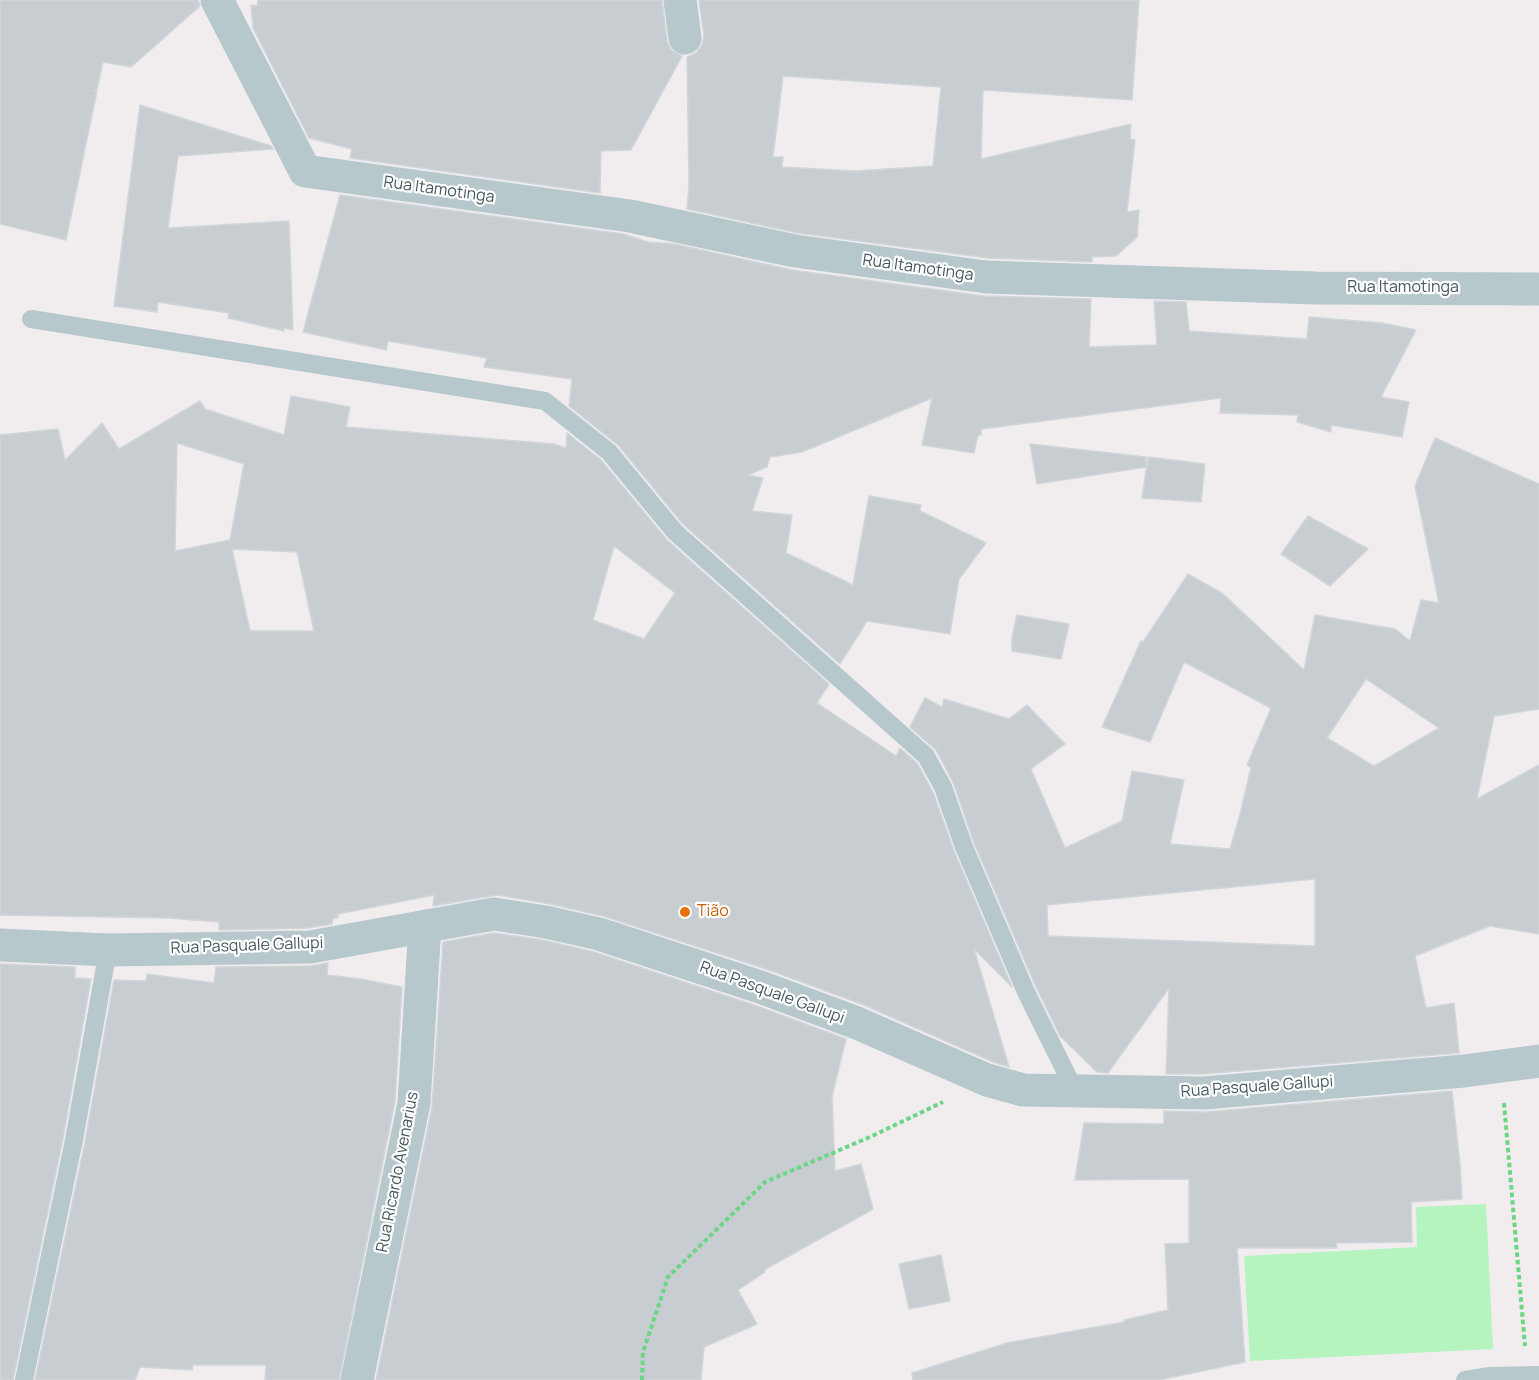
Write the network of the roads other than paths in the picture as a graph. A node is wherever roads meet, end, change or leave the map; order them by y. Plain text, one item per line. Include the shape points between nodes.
1 (217, 0) edge
2 (680, 0) edge
3 (685, 38) dead end
4 (1539, 289) edge
5 (31, 319) dead end
6 (425, 926) junction
7 (0, 945) edge
8 (108, 950) junction
9 (1539, 1061) edge
10 (1075, 1091) junction
11 (1533, 1375) edge
12 (24, 1380) edge
13 (357, 1380) edge
14 (1465, 1380) edge

1 - 4 street, Rua Itamotinga via 304,171 630,216 795,251 986,277 1316,288
2 - 3 street
5 - 10 lane via 545,401 609,452 675,532 926,756 944,787 964,847 1026,993
6 - 8 street, Rua Pasquale Gallupi via 310,947
6 - 10 street, Rua Pasquale Gallupi via 494,914 599,934 857,1023 987,1080 1023,1090
6 - 13 street, Rua Ricardo Avenarius via 414,1102
7 - 8 street, Rua Pasquale Gallupi
8 - 12 lane via 74,1140
9 - 10 street, Rua Pasquale Gallupi via 1204,1093
11 - 14 lane

